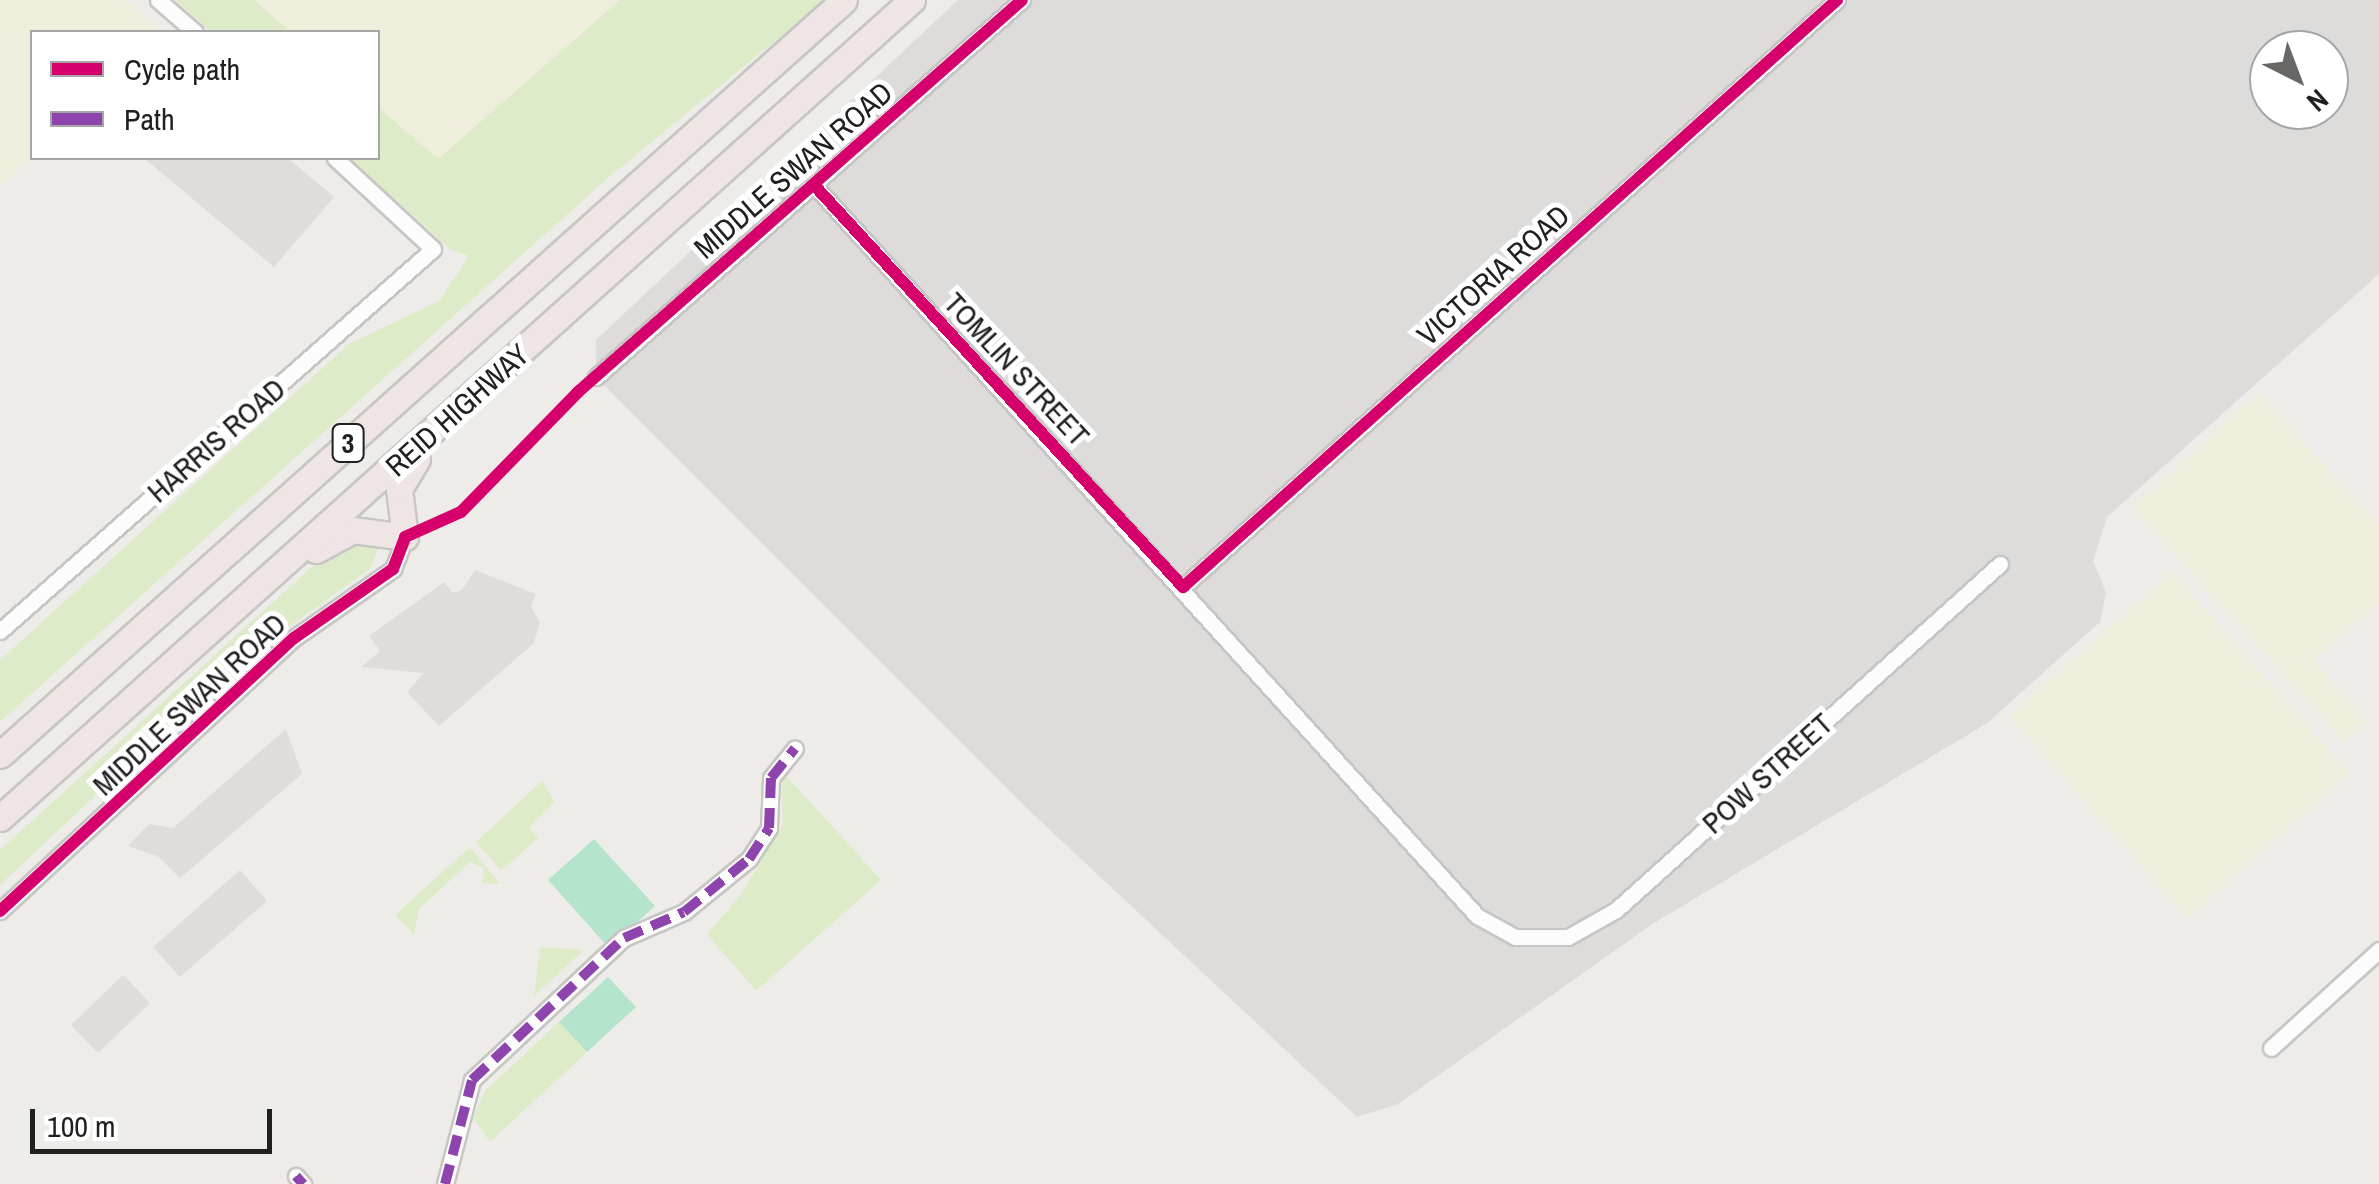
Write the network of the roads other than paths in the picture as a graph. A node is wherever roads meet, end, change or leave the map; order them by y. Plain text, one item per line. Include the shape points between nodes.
1 (158, 0) edge
2 (844, 0) edge
3 (912, 0) edge
4 (1022, 0) edge
5 (1837, 0) edge
6 (193, 30) edge
7 (337, 160) edge
8 (814, 185) junction
9 (596, 377) dead end
10 (485, 385) junction
11 (406, 537) junction
12 (2000, 564) dead end
13 (1183, 587) junction
14 (240, 604) junction
15 (0, 632) edge
16 (122, 644) junction
17 (0, 735) edge
18 (796, 748) dead end
19 (0, 755) edge
20 (0, 818) edge
21 (0, 911) edge
22 (1514, 936) joint
23 (2379, 950) edge
24 (2271, 1048) dead end
25 (444, 1184) edge

1 - 6 street
2 - 16 highway, REID HIGHWAY / 3
3 - 10 highway, REID HIGHWAY / 3
4 - 8 street, MIDDLE SWAN ROAD
5 - 13 street, VICTORIA ROAD
7 - 15 street, HARRIS ROAD via 432,249
8 - 9 street, MIDDLE SWAN ROAD
8 - 13 street, TOMLIN STREET
10 - 11 highway via 404,474
10 - 14 highway, REID HIGHWAY / 3
11 - 14 highway via 366,529 340,535
11 - 21 street, MIDDLE SWAN ROAD via 393,569 294,638
12 - 22 street, POW STREET via 1616,910 1568,936
13 - 22 street, TOMLIN STREET via 1476,916
14 - 20 highway, REID HIGHWAY / 3
16 - 17 highway
16 - 19 highway, REID HIGHWAY / 3
18 - 25 street via 771,778 770,828 749,859 684,912 624,938 472,1080
23 - 24 street

